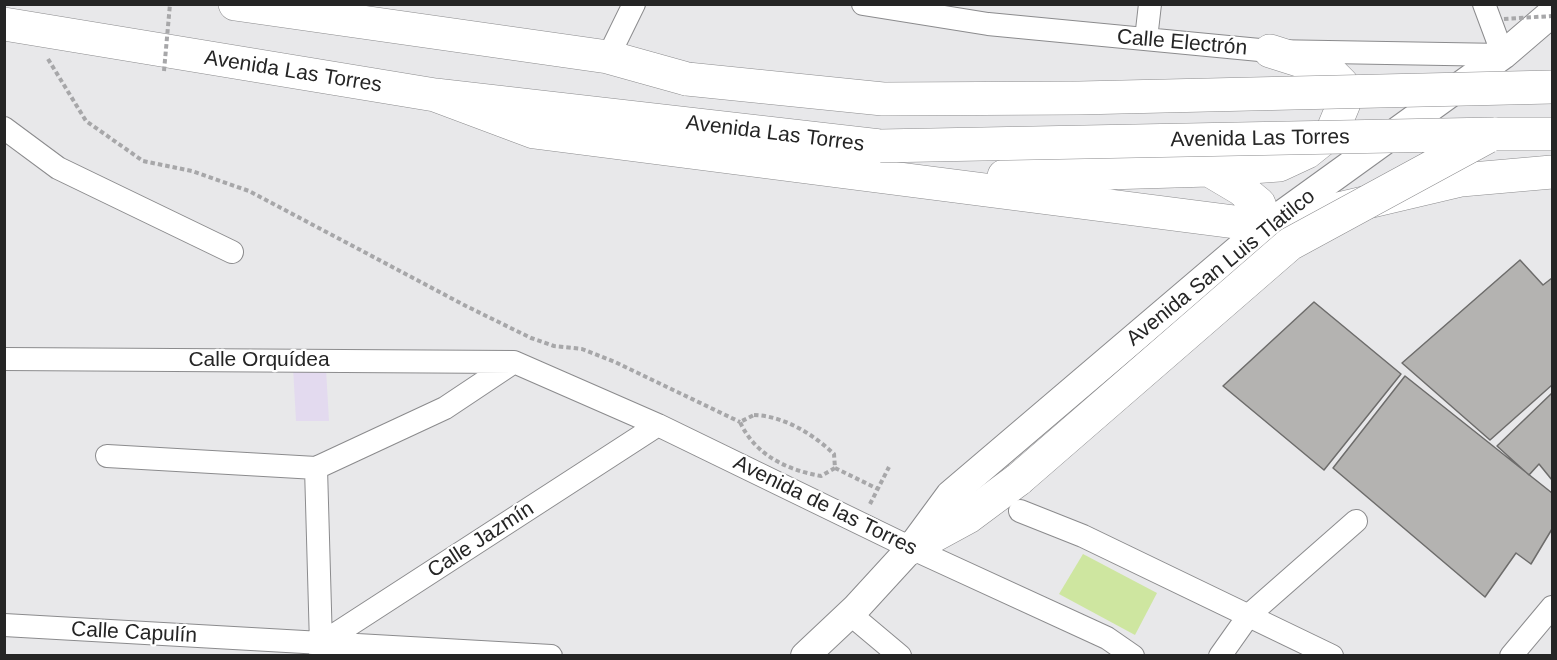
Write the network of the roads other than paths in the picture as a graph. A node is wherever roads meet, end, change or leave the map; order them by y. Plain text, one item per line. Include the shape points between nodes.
1 (235, 4) edge
2 (634, 4) edge
3 (863, 4) edge
4 (1150, 4) edge
5 (1484, 4) edge
6 (1552, 14) edge
7 (4, 24) edge
8 (1146, 39) junction
9 (1270, 51) junction
10 (1503, 55) junction
11 (608, 57) junction
12 (1552, 87) edge
13 (435, 95) junction
14 (4, 128) edge
15 (1494, 134) junction
16 (1552, 134) edge
17 (1209, 170) junction
18 (1552, 172) edge
19 (900, 179) junction
20 (1266, 226) junction
21 (232, 252) dead end
22 (4, 359) edge
23 (514, 362) junction
24 (658, 425) junction
25 (106, 456) dead end
26 (316, 468) junction
27 (1020, 511) dead end
28 (1356, 521) dead end
29 (911, 548) junction
30 (1552, 607) edge
31 (850, 614) junction
32 (1249, 615) junction
33 (4, 625) edge
34 (312, 650) edge
35 (551, 656) edge
36 (806, 656) edge
37 (900, 656) edge
38 (1133, 656) edge
39 (1220, 656) edge
40 (1332, 656) edge
41 (1511, 656) edge

1 - 11 highway
2 - 11 street
3 - 8 street, Calle Electrón via 988,24
4 - 8 street
5 - 10 street
6 - 10 main road, Avenida San Luis Tlatilco
7 - 13 highway, Avenida Las Torres
8 - 9 street, Calle Electrón
9 - 10 street, Calle Electrón
9 - 17 highway via 1327,69 1342,84 1344,103 1332,132 1307,152 1279,165
10 - 20 main road, Avenida San Luis Tlatilco
11 - 12 highway, bridge via 687,79 883,99
13 - 15 highway, Avenida Las Torres, bridge via 880,146
13 - 19 highway via 534,132
14 - 21 street via 58,168
15 - 16 highway, Avenida Las Torres
15 - 29 highway, bridge via 1290,244 1019,479 968,517
17 - 19 highway
17 - 20 highway via 1259,204
18 - 20 highway via 1461,180
19 - 20 highway
20 - 29 main road, Avenida San Luis Tlatilco via 950,495
22 - 23 street, Calle Orquídea
23 - 24 street, Avenida de las Torres
23 - 26 street via 445,408
24 - 29 street, Avenida de las Torres
24 - 34 street, Calle Jazmín
25 - 26 street
26 - 34 street
27 - 32 street via 1083,536
28 - 32 street
29 - 31 main road, Avenida San Luis Tlatilco
29 - 38 street, Avenida de las Torres via 1107,638
30 - 41 street
31 - 36 main road, Avenida San Luis Tlatilco
31 - 37 street
32 - 39 street
32 - 40 street
33 - 34 street, Calle Capulín
34 - 35 street, Calle Capulín

